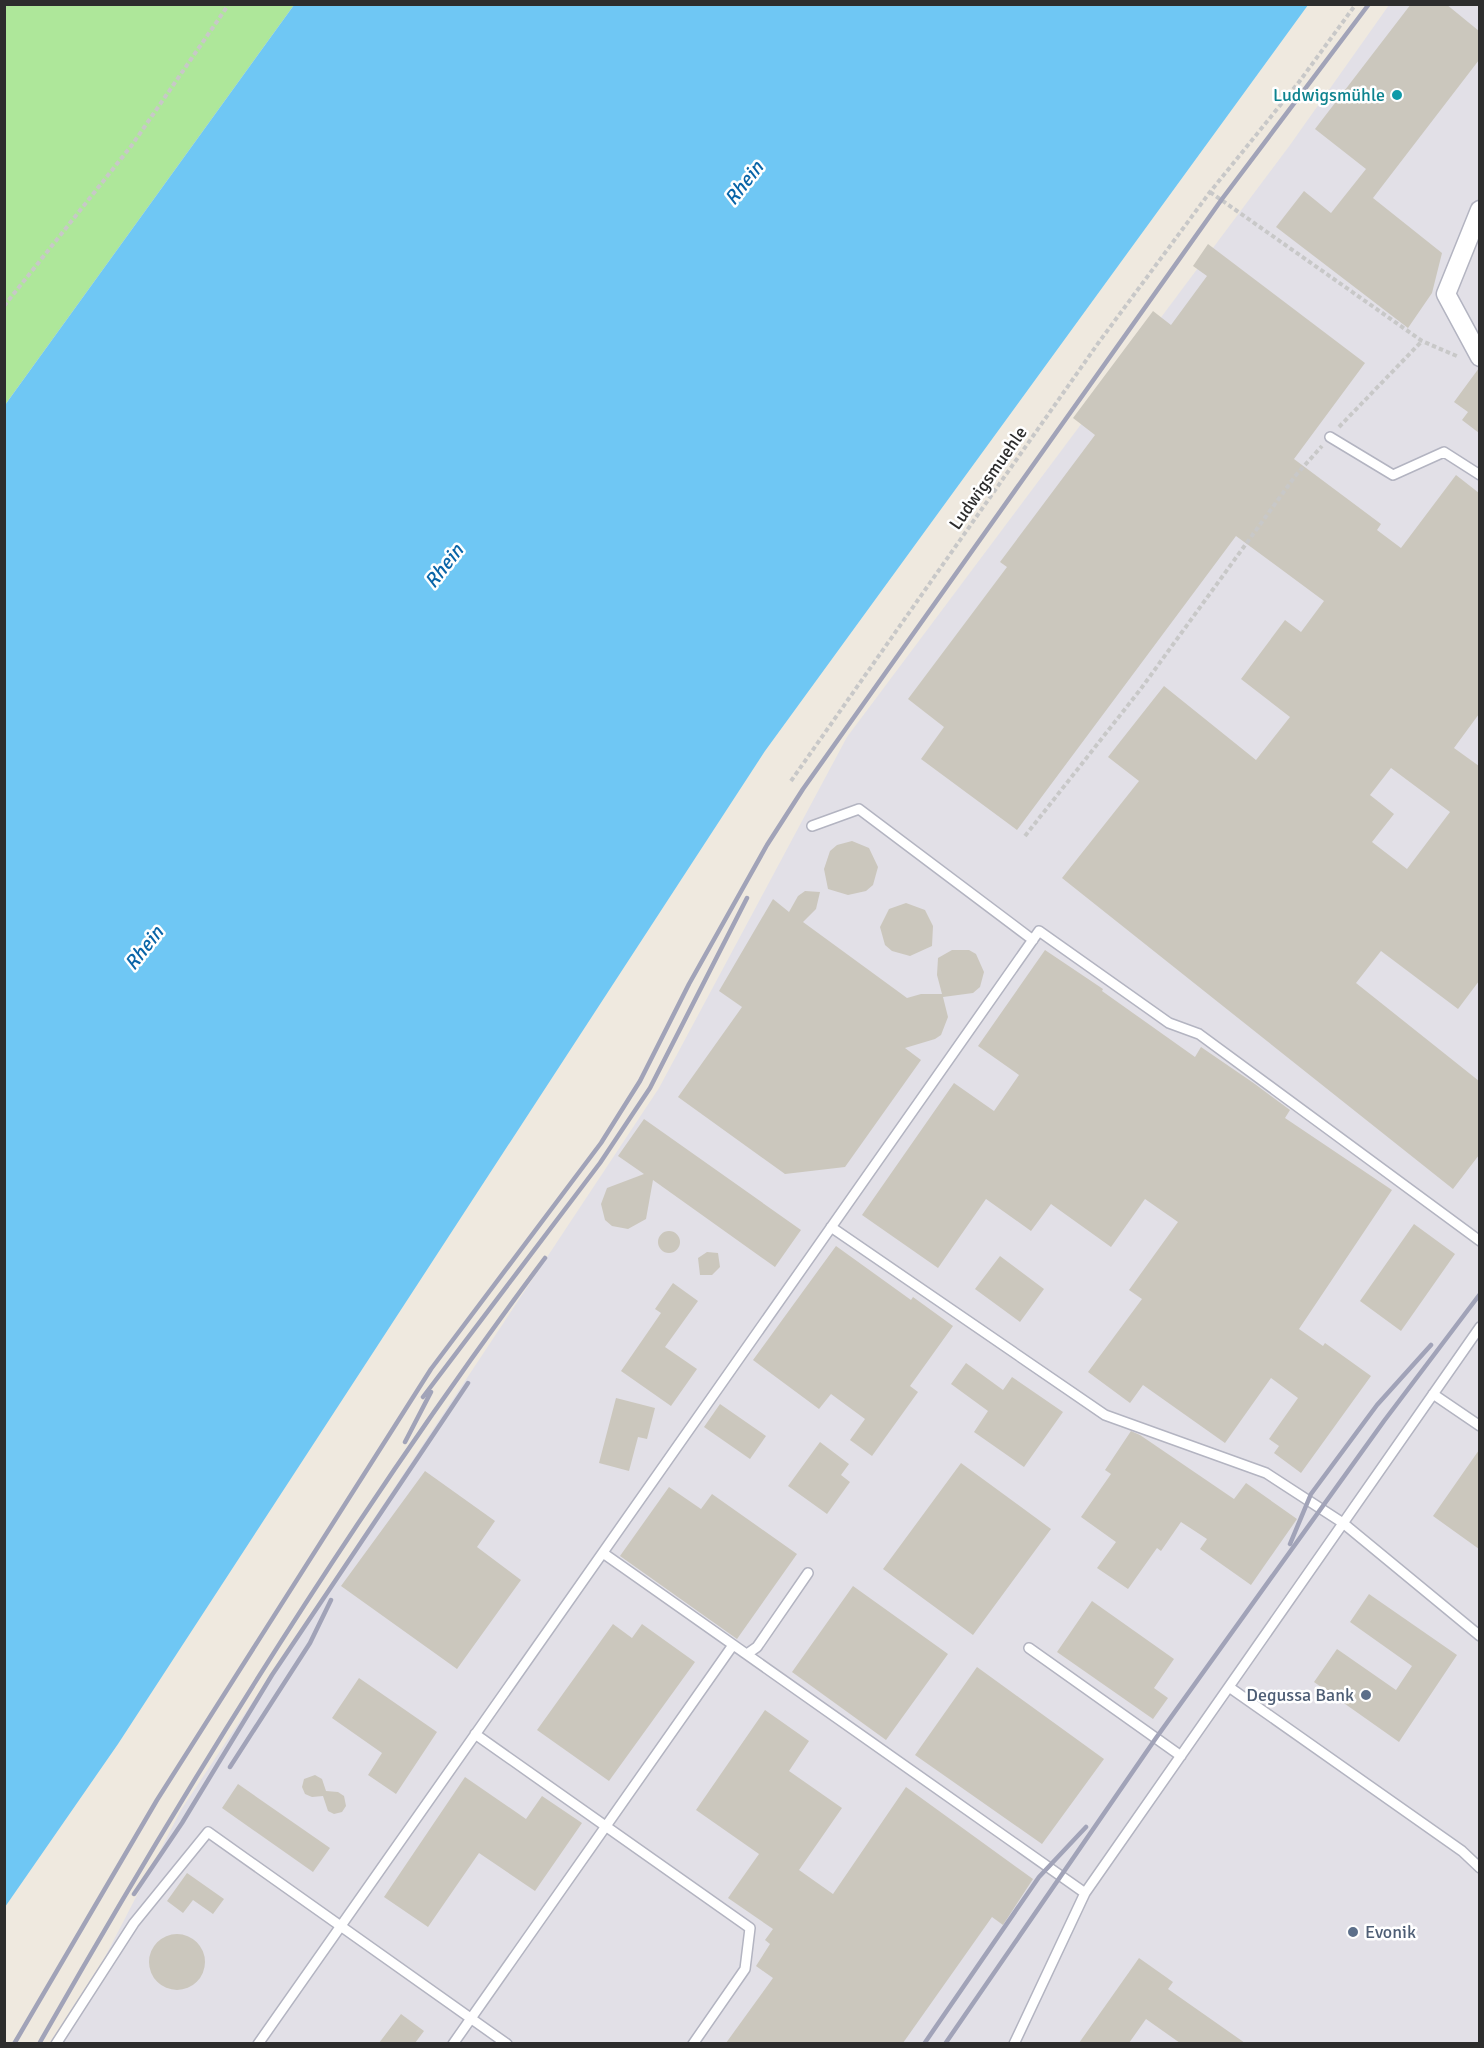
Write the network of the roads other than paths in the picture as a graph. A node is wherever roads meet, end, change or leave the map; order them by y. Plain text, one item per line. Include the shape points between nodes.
1 (1479, 210) edge
2 (1479, 357) edge
3 (1330, 437) road end
4 (1479, 475) edge
5 (812, 826) dead end
6 (1033, 940) junction
7 (831, 1227) junction
8 (1479, 1241) edge
9 (1479, 1327) edge
10 (1433, 1394) junction
11 (1479, 1426) edge
12 (1343, 1523) junction
13 (603, 1553) junction
14 (808, 1574) dead end
15 (1479, 1636) edge
16 (733, 1645) junction
17 (1029, 1648) dead end
18 (747, 1654) junction
19 (1229, 1687) junction
20 (475, 1734) junction
21 (1181, 1756) junction
22 (606, 1826) junction
23 (1479, 1868) edge
24 (1085, 1893) junction
25 (340, 1926) junction
26 (471, 2018) junction
27 (56, 2043) edge
28 (258, 2043) edge
29 (453, 2043) edge
30 (507, 2043) edge
31 (693, 2043) edge
32 (1014, 2043) edge

1 - 2 street via 1446,294
3 - 4 lane via 1393,475 1444,452
5 - 6 lane via 859,809
6 - 7 lane
6 - 8 lane via 1039,931 1168,1023 1199,1034
7 - 12 lane via 1105,1415 1266,1473
7 - 13 lane
9 - 10 lane
10 - 11 lane
10 - 12 lane
12 - 15 lane
12 - 19 lane
13 - 16 lane
13 - 20 lane
14 - 18 lane via 757,1647
16 - 18 lane
16 - 22 lane
17 - 21 lane
18 - 24 lane
19 - 21 lane
19 - 23 lane via 1462,1851
20 - 22 lane
20 - 25 lane
21 - 24 lane
22 - 26 lane
22 - 31 lane via 750,1928 745,1969
24 - 32 lane
25 - 26 lane
25 - 27 lane via 207,1832 134,1923
25 - 28 lane
26 - 29 lane
26 - 30 lane

